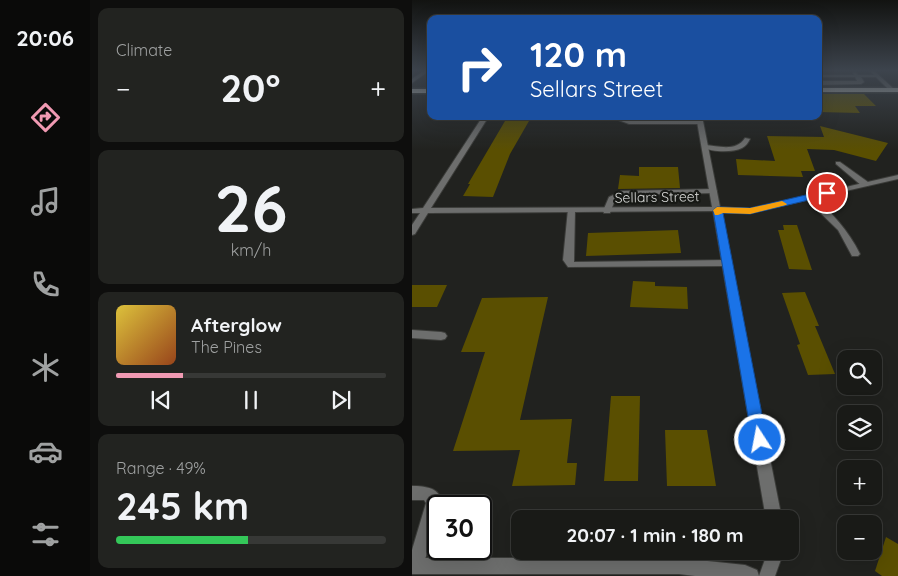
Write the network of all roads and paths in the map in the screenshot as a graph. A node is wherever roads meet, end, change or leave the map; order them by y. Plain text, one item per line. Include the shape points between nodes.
1 (484, 120) edge
2 (623, 120) edge
3 (676, 120) edge
4 (699, 120) edge
5 (747, 139) dead end
6 (705, 147) junction
7 (838, 163) dead end
8 (898, 177) edge
9 (865, 184) junction
10 (713, 190) junction
11 (809, 197) junction
12 (717, 210) junction
13 (412, 211) edge
14 (427, 211) junction
15 (571, 211) junction
16 (607, 211) junction
17 (412, 232) edge
18 (855, 254) dead end
19 (727, 263) junction
20 (412, 334) edge
21 (441, 336) dead end
22 (412, 493) edge
23 (772, 510) edge
24 (773, 560) edge
25 (413, 566) edge
26 (751, 576) edge
27 (767, 576) edge

1 - 14 street
2 - 3 street
4 - 6 street
5 - 6 street via 740,148
6 - 10 street
7 - 9 street
8 - 9 street, Sellars Street
9 - 11 street, Sellars Street
10 - 12 street
10 - 16 street via 622,193 612,199
11 - 12 street, Sellars Street via 750,211
11 - 18 street via 837,222
12 - 16 street, Sellars Street
12 - 19 street
13 - 14 street, Sellars Street
14 - 15 street, Sellars Street
14 - 17 street
15 - 16 street, Sellars Street
15 - 19 street via 568,260 571,265
19 - 23 street
20 - 21 street
22 - 25 street via 427,493 434,500
24 - 27 street
25 - 26 street via 679,566

